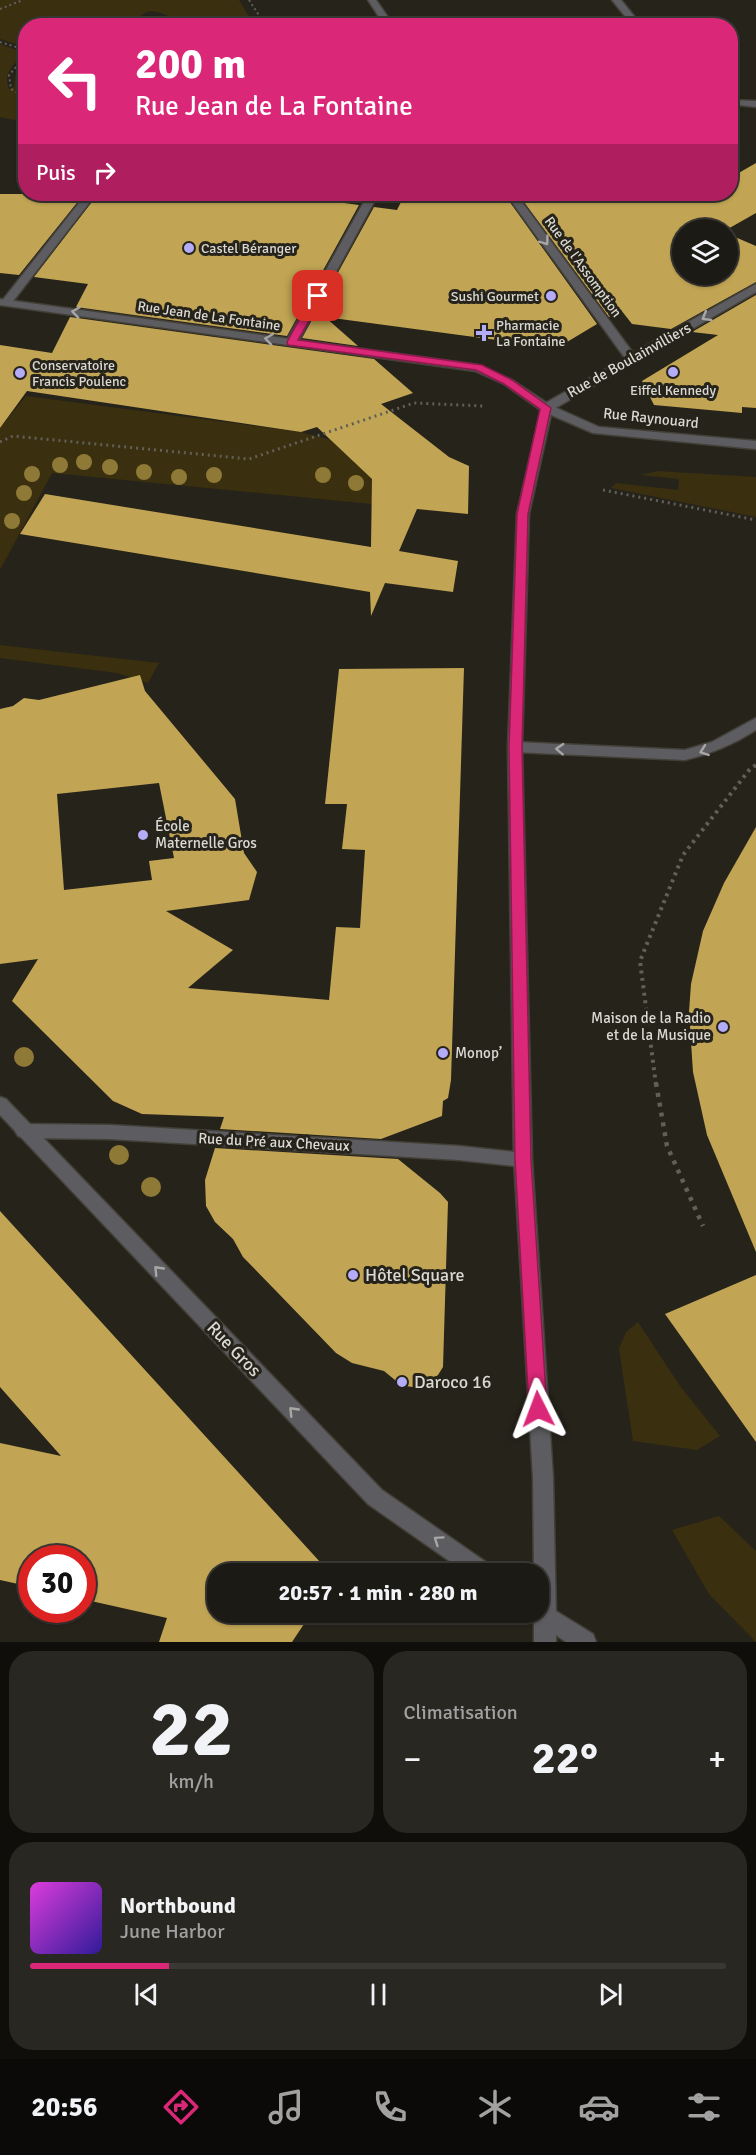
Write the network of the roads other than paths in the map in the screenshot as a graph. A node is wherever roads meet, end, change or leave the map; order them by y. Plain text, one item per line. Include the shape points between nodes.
1 (372, 0) edge
2 (616, 0) edge
3 (384, 18) edge
4 (631, 18) edge
5 (738, 102) edge
6 (756, 104) edge
7 (85, 201) edge
8 (369, 201) edge
9 (516, 201) edge
10 (756, 287) edge
11 (3, 302) edge
12 (292, 342) junction
13 (631, 358) junction
14 (546, 408) junction
15 (756, 445) edge
16 (756, 723) edge
17 (515, 747) junction
18 (0, 1104) edge
19 (24, 1131) junction
20 (523, 1160) junction
21 (470, 1563) edge
22 (542, 1563) edge
23 (549, 1617) edge
24 (543, 1623) edge
25 (545, 1642) edge
26 (585, 1642) edge

1 - 3 street
2 - 4 street
5 - 6 street
7 - 11 street
8 - 12 street
9 -> 13 street, Rue de l'Assomption
10 -> 13 street, Rue de Boulainvilliers
12 -> 11 street, Rue Jean de La Fontaine
12 - 14 street, Rue Jean de La Fontaine via 478,368 508,382
13 - 14 street, Rue de Boulainvilliers
14 - 15 street, Rue Raynouard via 597,430
14 - 17 street via 523,514
16 -> 17 street via 719,745 692,755
17 - 20 street
18 - 19 street, Rue Gros
19 - 20 street, Rue du Pré aux Chevaux via 110,1132
21 -> 19 street, Rue Gros via 375,1497
20 - 22 street via 543,1477
23 - 26 street
24 - 25 street

